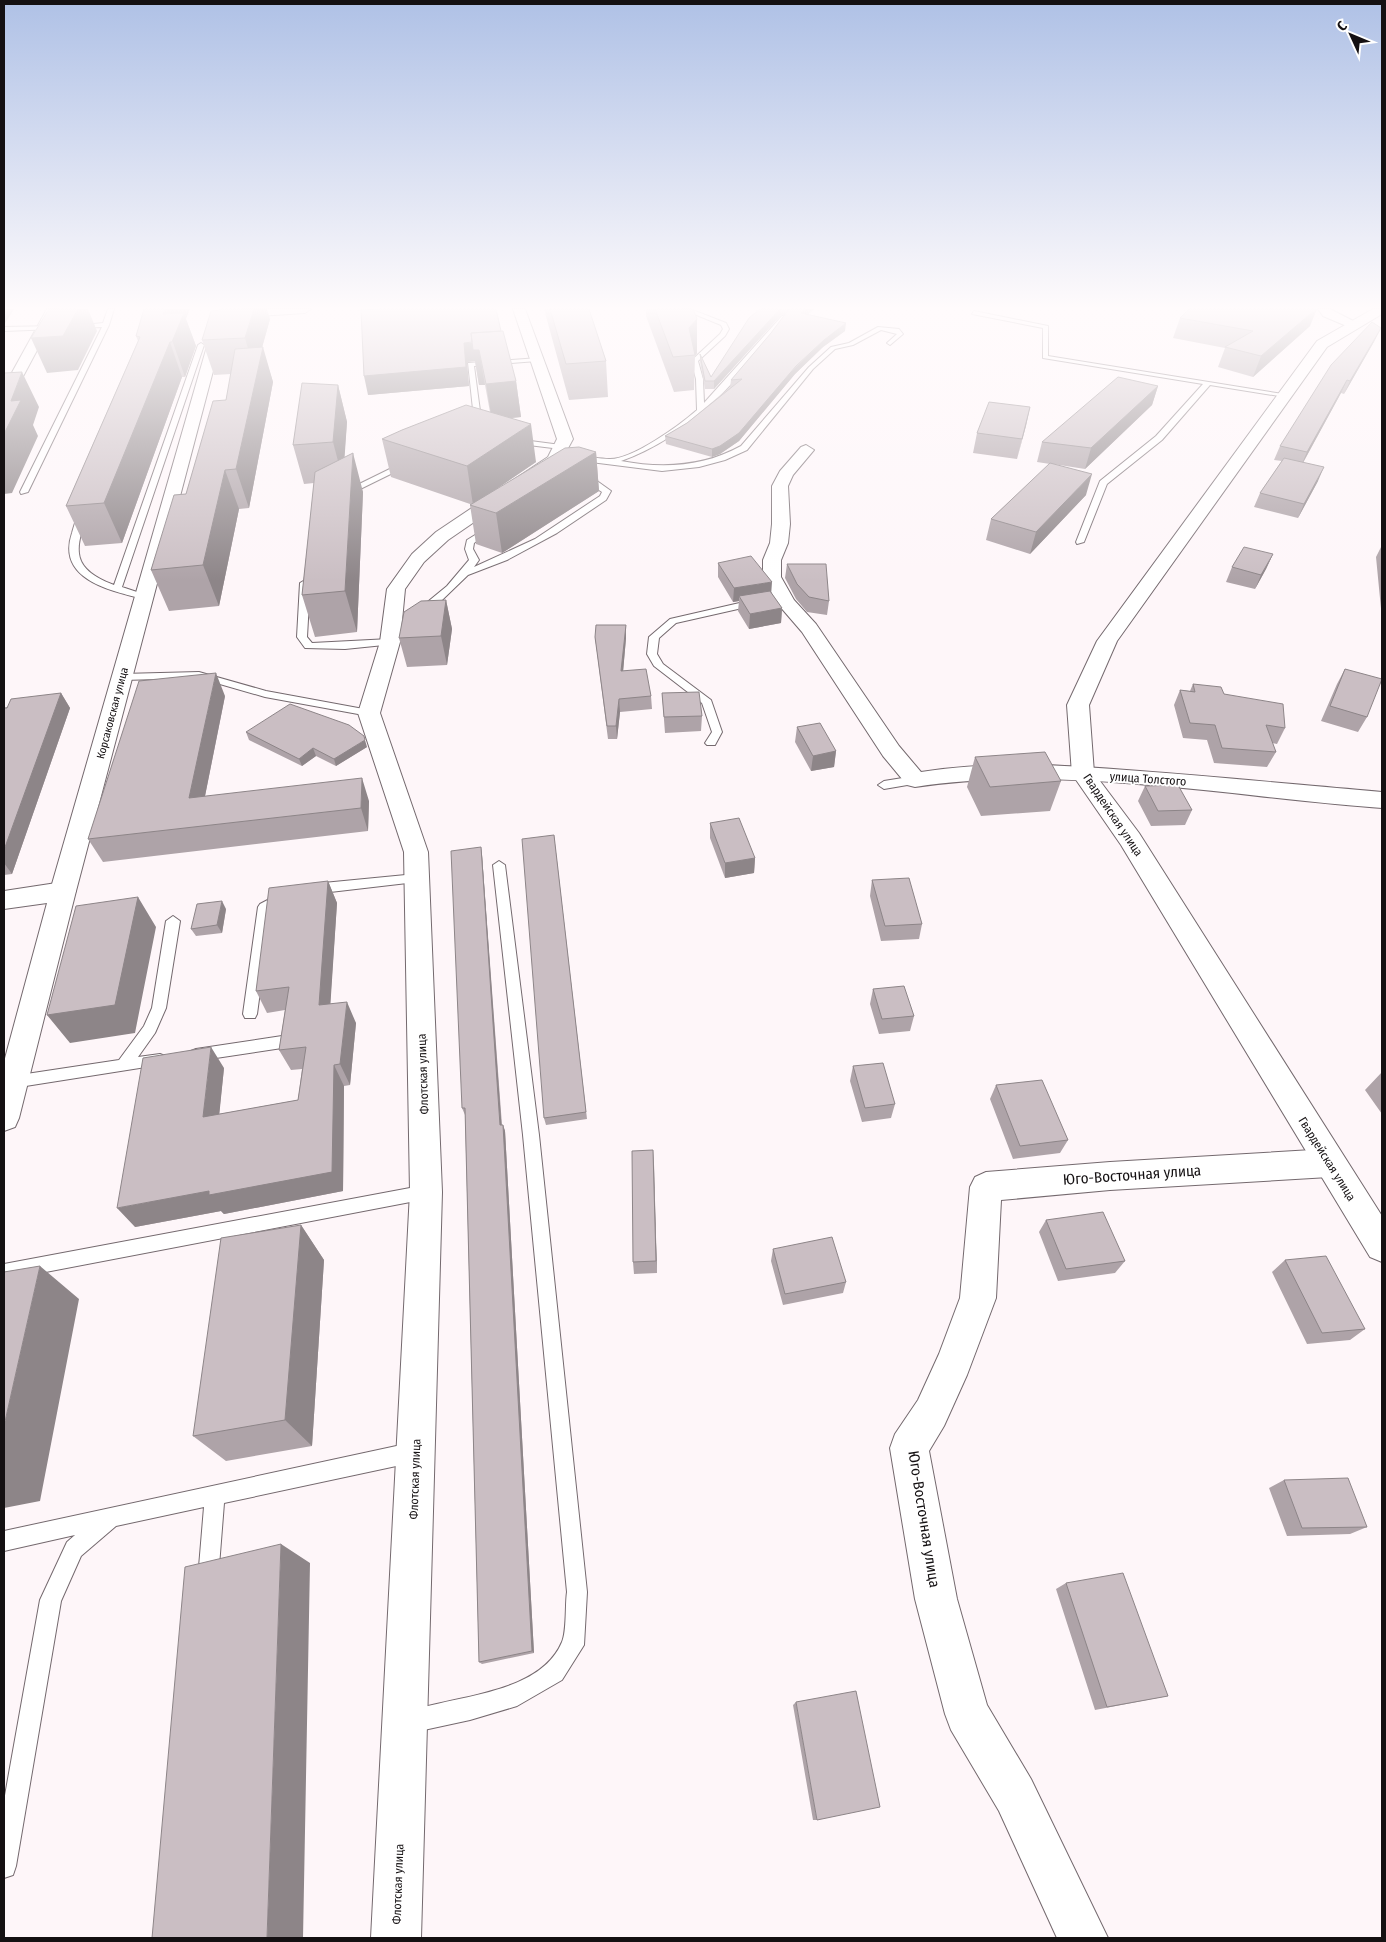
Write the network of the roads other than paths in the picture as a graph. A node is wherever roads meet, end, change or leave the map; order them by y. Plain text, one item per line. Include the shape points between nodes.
1 (69, 400) edge
2 (182, 400) edge
3 (199, 400) edge
4 (475, 400) edge
5 (551, 400) edge
6 (700, 400) edge
7 (714, 400) edge
8 (785, 400) edge
9 (1193, 400) edge
10 (1282, 400) edge
11 (702, 412) junction
12 (476, 436) edge
13 (510, 440) edge
14 (806, 450) dead end
15 (563, 454) junction
16 (415, 460) edge
17 (612, 462) junction
18 (573, 481) edge
19 (24, 492) dead end
20 (333, 498) edge
21 (90, 500) edge
22 (502, 522) edge
23 (1080, 542) dead end
24 (306, 572) edge
25 (466, 573) junction
26 (117, 588) junction
27 (144, 596) junction
28 (796, 614) junction
29 (400, 628) junction
30 (122, 677) junction
31 (369, 713) junction
32 (711, 743) dead end
33 (909, 772) junction
34 (1084, 774) junction
35 (884, 785) dead end
36 (1382, 800) edge
37 (500, 865) dead end
38 (416, 878) junction
39 (63, 891) junction
40 (4, 900) edge
41 (173, 921) dead end
42 (250, 1014) dead end
43 (282, 1042) edge
44 (124, 1065) junction
45 (13, 1082) junction
46 (4, 1118) edge
47 (1329, 1163) junction
48 (426, 1192) junction
49 (1382, 1246) edge
50 (4, 1272) edge
51 (416, 1452) junction
52 (215, 1495) junction
53 (111, 1517) junction
54 (4, 1541) edge
55 (205, 1604) edge
56 (405, 1723) junction
57 (4, 1866) edge
58 (396, 1938) edge
59 (1083, 1938) edge

1 - 19 lane
2 - 26 lane
3 - 27 street, Корсаковская улица
4 - 12 lane via 479,428 484,432
5 - 15 street via 565,439
6 - 11 lane
7 - 11 lane
8 - 17 lane via 744,448 732,455 697,465 652,468
9 - 23 lane via 1159,438 1102,483
10 - 34 street, Гвардейская улица via 1107,641 1078,705
11 - 17 lane via 647,448
13 - 15 lane
14 - 28 street via 780,486 779,543 772,560 772,577 786,604
15 - 17 lane
15 - 29 street via 442,536 418,558 396,589
16 - 20 lane
18 - 25 lane via 594,483 607,491 603,498 522,552
21 - 26 lane via 76,533 73,550 77,564 87,575
22 - 25 lane via 470,542 468,549 474,560
24 - 29 lane via 302,637 309,646 345,646
25 - 29 lane
26 - 27 lane
27 - 30 street, Корсаковская улица
28 - 32 lane via 770,601 755,602 673,621 654,637 652,654 659,666 707,702 717,732
28 - 33 street
29 - 31 street
30 - 31 lane via 199,675 265,694
30 - 39 street, Корсаковская улица
31 - 38 street, Флотская улица via 416,852
33 - 34 street, улица Толстого
33 - 35 lane
34 - 36 street, улица Толстого
34 - 47 street, Гвардейская улица via 1130,839
37 - 56 lane via 577,1592 573,1645 554,1672 517,1695
38 - 42 lane via 297,892 265,907
38 - 48 street, Флотская улица
39 - 40 street
39 - 45 street, Корсаковская улица
41 - 44 lane via 159,1008 150,1029
43 - 44 lane
44 - 45 lane
45 - 46 street, Корсаковская улица
47 - 49 street, Гвардейская улица
47 - 59 street, Юго-Восточная улица via 986,1187 978,1298 931,1413 909,1448 936,1599 967,1714 1015,1796
48 - 50 lane
48 - 51 street, Флотская улица
51 - 52 lane
51 - 56 street, Флотская улица
52 - 53 lane
52 - 55 lane
53 - 54 lane
53 - 57 lane via 74,1550 51,1600
56 - 58 street, Флотская улица

